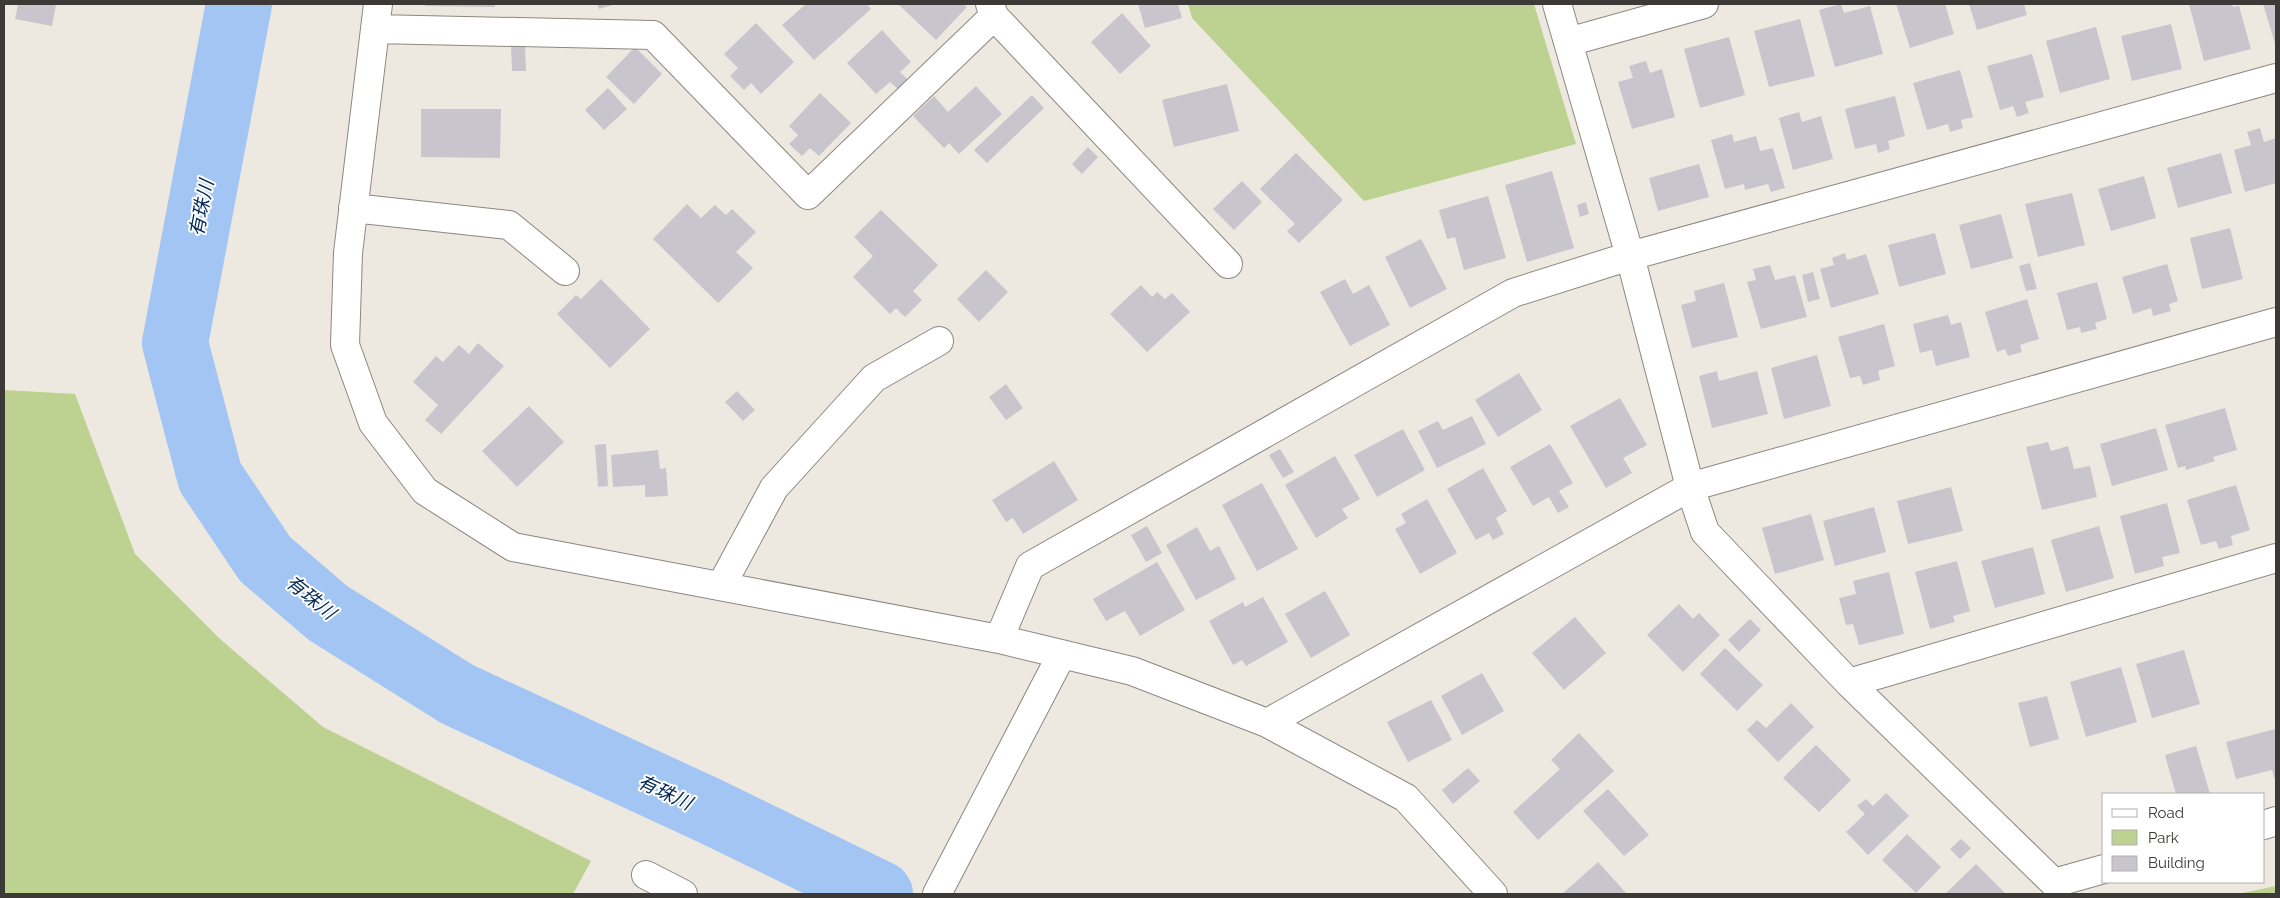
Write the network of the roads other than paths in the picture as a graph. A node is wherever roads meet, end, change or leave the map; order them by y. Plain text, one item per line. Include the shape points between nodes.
1 (1557, 4) edge
2 (1704, 4) edge
3 (992, 10) edge
4 (376, 16) edge
5 (1568, 42) junction
6 (2276, 78) edge
7 (353, 208) junction
8 (1630, 256) junction
9 (1228, 264) dead end
10 (565, 271) dead end
11 (2276, 322) edge
12 (939, 341) dead end
13 (1690, 487) junction
14 (2276, 558) edge
15 (721, 586) junction
16 (999, 639) junction
17 (1062, 654) junction
18 (1849, 683) junction
19 (1267, 722) junction
20 (2102, 870) edge
21 (646, 875) dead end
22 (683, 894) edge
23 (937, 894) edge
24 (1493, 894) edge

1 - 5 street
2 - 5 street
3 - 4 street via 808,195 653,35
3 - 9 street
4 - 7 street
5 - 8 street
6 - 8 street
7 - 10 street via 509,225
7 - 15 street via 345,345 373,423 425,491 513,547
8 - 13 street
8 - 16 street via 1513,293 1030,566
11 - 13 street
12 - 15 street via 874,378 774,488
13 - 18 street via 1705,532
13 - 19 street
14 - 18 street
15 - 16 street
16 - 17 street
17 - 19 street via 1132,671
17 - 23 street
18 - 20 street via 2054,883
19 - 24 street via 1406,798
21 - 22 street

